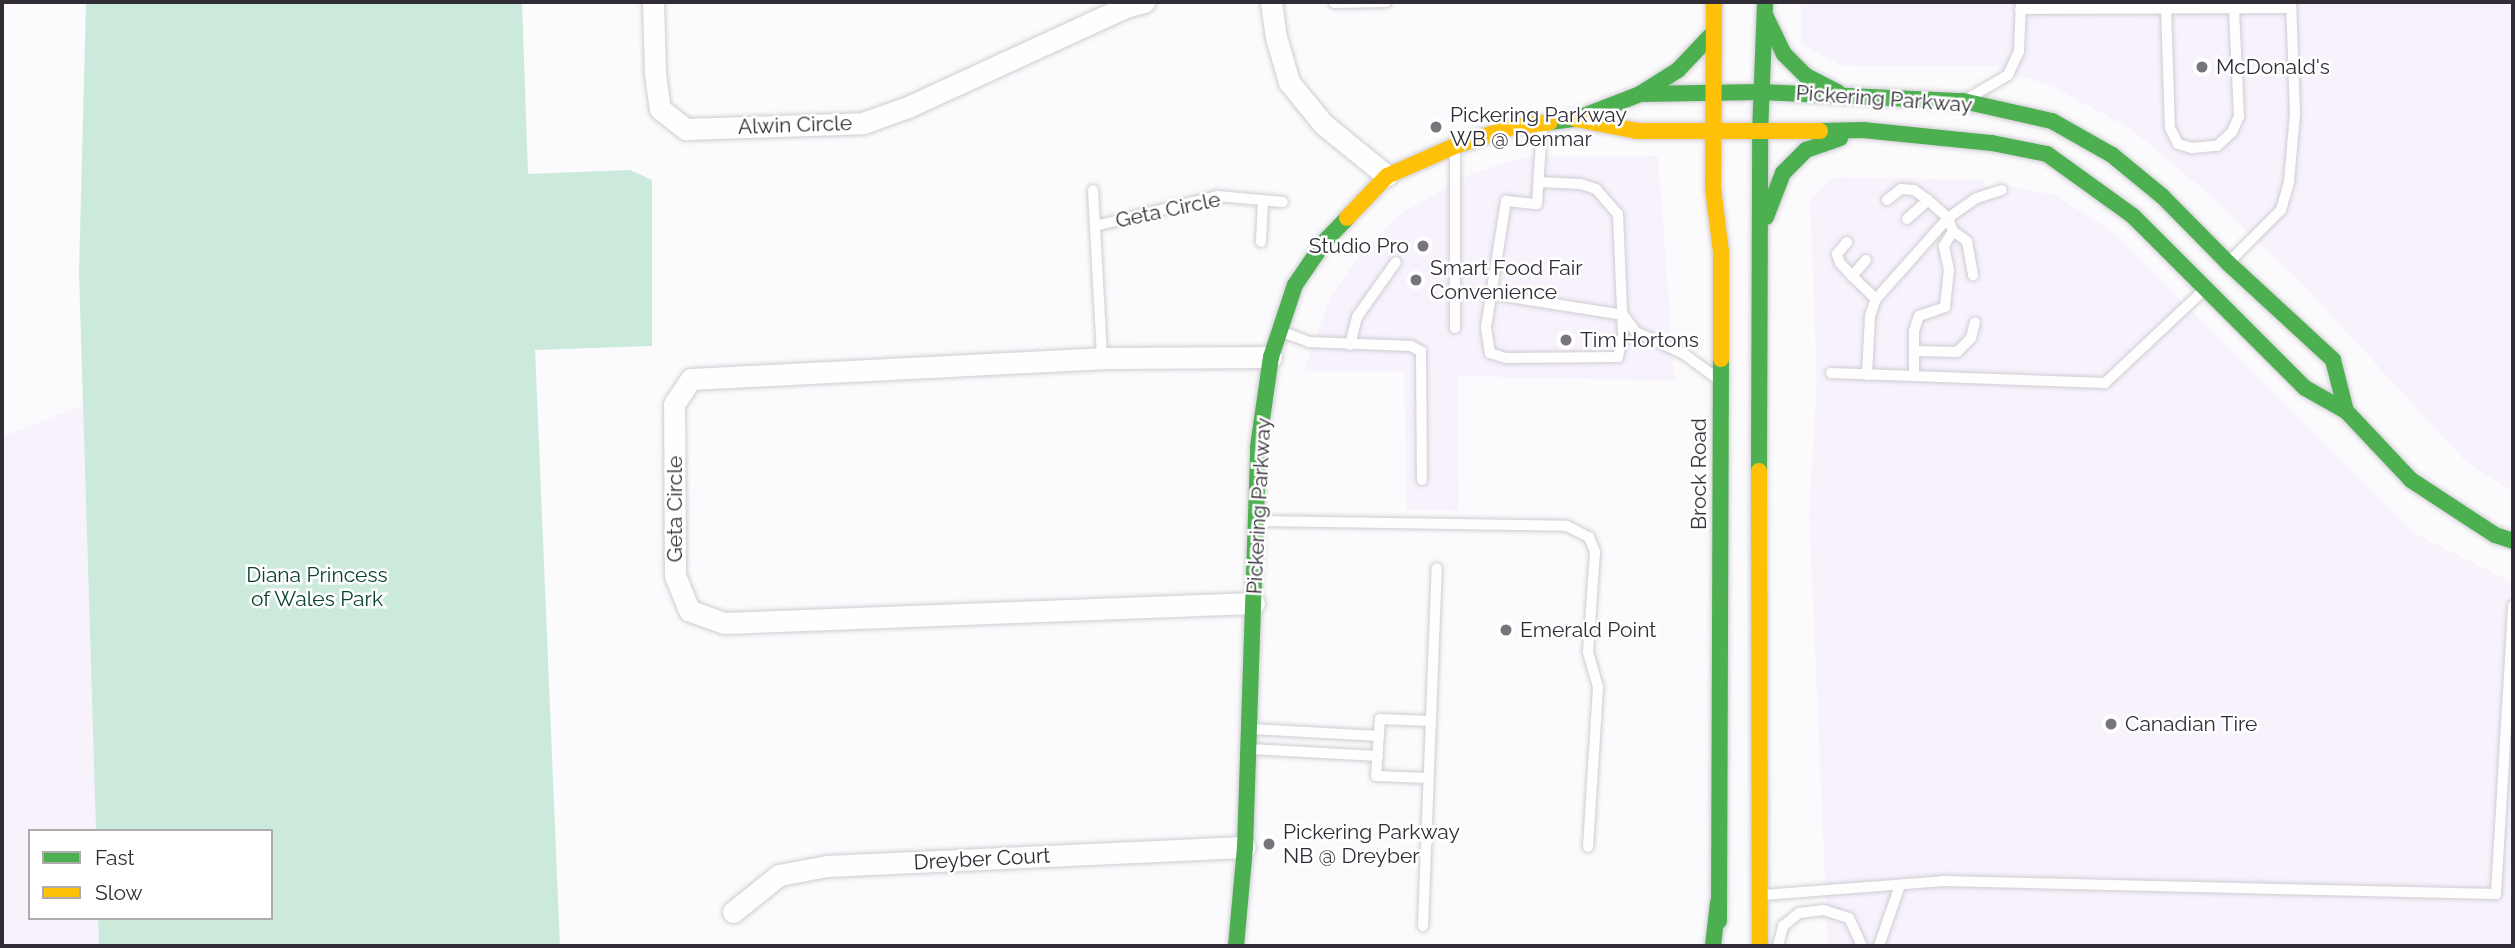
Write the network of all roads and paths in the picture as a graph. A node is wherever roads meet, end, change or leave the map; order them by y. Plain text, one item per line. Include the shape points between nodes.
1 (653, 2) edge
2 (1144, 2) edge
3 (1271, 2) edge
4 (1386, 2) edge
5 (1714, 2) edge
6 (1334, 3) edge
7 (2291, 5) edge
8 (2021, 6) edge
9 (1765, 8) edge
10 (2234, 8) junction
11 (2166, 9) junction
12 (1714, 32) junction
13 (1761, 92) junction
14 (1712, 93) junction
15 (1640, 94) junction
16 (1845, 95) junction
17 (1964, 101) junction
18 (1707, 111) junction
19 (1647, 114) dead end
20 (1576, 119) junction
21 (1542, 123) junction
22 (1601, 124) junction
23 (1863, 130) junction
24 (1713, 133) junction
25 (1760, 134) junction
26 (1455, 146) junction
27 (1387, 176) junction
28 (1539, 182) junction
29 (1094, 190) dead end
30 (2002, 190) dead end
31 (1263, 200) junction
32 (1887, 200) dead end
33 (1928, 200) junction
34 (1283, 202) dead end
35 (1948, 218) junction
36 (1907, 219) dead end
37 (1096, 226) junction
38 (1762, 229) junction
39 (1953, 232) junction
40 (1261, 242) dead end
41 (1847, 242) dead end
42 (1866, 260) dead end
43 (1396, 261) dead end
44 (2228, 263) junction
45 (1973, 275) dead end
46 (1852, 276) junction
47 (2207, 287) junction
48 (1491, 294) junction
49 (1876, 299) junction
50 (1623, 315) junction
51 (1975, 322) dead end
52 (1455, 328) dead end
53 (1280, 331) junction
54 (1350, 345) junction
55 (1914, 351) junction
56 (1271, 357) junction
57 (1102, 358) junction
58 (1831, 373) dead end
59 (1867, 374) junction
60 (1914, 375) junction
61 (1720, 382) junction
62 (2346, 411) junction
63 (1422, 480) dead end
64 (1256, 521) junction
65 (2513, 541) edge
66 (1437, 568) dead end
67 (1254, 603) junction
68 (2513, 605) edge
69 (1430, 721) junction
70 (1250, 728) junction
71 (1379, 736) junction
72 (1249, 749) junction
73 (1378, 756) junction
74 (1428, 778) junction
75 (1245, 847) junction
76 (1588, 847) dead end
77 (1900, 885) junction
78 (1758, 895) junction
79 (1718, 902) junction
80 (733, 912) dead end
81 (1423, 926) dead end
82 (1236, 946) edge
83 (1713, 946) edge
84 (1719, 946) edge
85 (1760, 946) edge
86 (1778, 946) edge
87 (1861, 946) edge
88 (1879, 946) edge

1 - 2 street, Alwin Circle via 660,109 685,129 863,123
3 - 27 street via 1289,82 1323,124
4 - 6 lane
5 - 12 main road, Brock Road
7 - 10 lane
7 - 44 lane via 2295,114 2289,182 2281,210
8 - 11 lane
8 - 17 lane via 2019,51 2008,75
9 - 13 main road
9 - 16 main road via 1784,54 1806,76
10 - 11 lane
10 - 11 lane via 2239,116 2232,132 2217,146 2192,148 2178,144 2170,128
12 - 14 main road, Brock Road
12 - 15 main road via 1678,69
13 - 14 main road, Pickering Parkway
13 - 16 main road, Pickering Parkway
13 - 18 main road
13 - 25 main road
14 - 15 main road, Pickering Parkway
14 - 18 main road, Brock Road
15 - 20 main road, Pickering Parkway
16 - 17 main road, Pickering Parkway
17 - 44 main road, Pickering Parkway via 2052,121 2112,155 2162,196
18 - 24 main road, Brock Road
19 - 22 main road
20 - 21 main road, Pickering Parkway
20 - 22 main road, Pickering Parkway
21 - 26 main road, Pickering Parkway via 1512,127
21 - 28 lane
22 - 24 main road, Pickering Parkway via 1655,132
23 - 25 main road, Pickering Parkway
23 - 38 main road via 1806,150 1783,173
23 - 47 main road, Pickering Parkway via 1992,143 2048,154 2133,216
24 - 25 main road, Pickering Parkway
24 - 61 main road, Brock Road via 1713,188 1721,252
25 - 38 main road
26 - 27 main road, Pickering Parkway
26 - 52 lane
27 - 53 main road, Pickering Parkway via 1325,241 1295,285
28 - 48 lane via 1537,204 1506,201
28 - 50 lane via 1596,189 1618,214
29 - 37 lane, Geta Circle
30 - 35 lane via 1977,198
31 - 34 lane, Geta Circle
31 - 37 lane, Geta Circle via 1218,196
31 - 40 lane
32 - 33 lane via 1901,189 1913,190
33 - 35 lane
33 - 36 lane
35 - 39 lane
35 - 49 lane
37 - 57 lane, Geta Circle
38 - 78 main road via 1756,579
39 - 45 lane via 1967,241
39 - 55 lane via 1944,246 1949,270 1945,307 1919,316
41 - 46 lane via 1837,254
42 - 46 lane
43 - 54 lane via 1357,317
44 - 47 street
44 - 62 main road, Pickering Parkway via 2333,360
46 - 49 lane
47 - 60 lane via 2105,383
47 - 62 main road, Pickering Parkway via 2305,388
48 - 50 lane
48 - 50 lane via 1486,327 1490,353 1506,358 1618,358
49 - 59 lane via 1870,316
50 - 61 lane via 1636,332 1684,355
51 - 55 lane via 1971,338 1957,352
53 - 54 lane via 1309,342
53 - 56 main road, Pickering Parkway
54 - 63 lane via 1411,346 1421,351
55 - 60 lane
56 - 57 street, Geta Circle
56 - 64 main road, Pickering Parkway via 1258,447
57 - 67 street, Geta Circle via 691,379 674,404 675,576 689,610 724,623
58 - 59 lane
59 - 60 lane
61 - 79 main road, Brock Road
62 - 65 main road, Pickering Parkway via 2411,480 2495,535
64 - 67 main road, Pickering Parkway
64 - 76 lane via 1567,526 1589,537 1595,552 1588,652 1598,688
66 - 69 lane
67 - 70 main road, Pickering Parkway
68 - 77 lane via 2496,894 1943,881
69 - 71 lane via 1380,719
69 - 74 lane
70 - 71 lane
70 - 72 main road, Pickering Parkway
71 - 73 lane
72 - 73 lane
72 - 75 main road, Pickering Parkway
73 - 74 lane via 1376,776
74 - 81 lane
75 - 80 street, Dreyber Court via 827,866 779,875
75 - 82 main road, Pickering Parkway
77 - 78 lane
77 - 88 lane
78 - 85 main road
79 - 83 main road
79 - 84 main road, Brock Road
86 - 87 lane via 1783,926 1799,913 1824,910 1849,918

